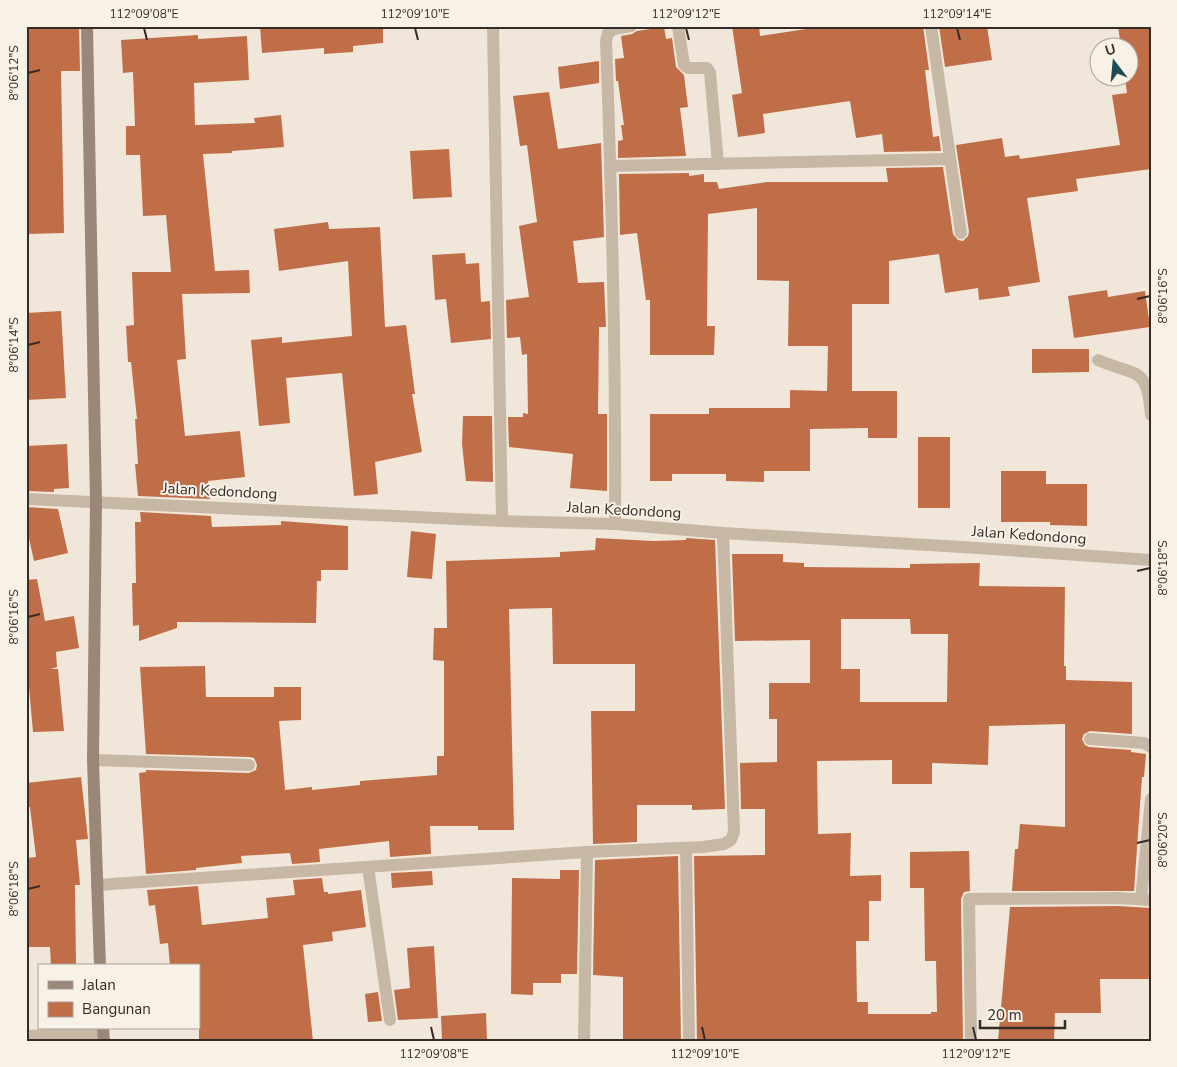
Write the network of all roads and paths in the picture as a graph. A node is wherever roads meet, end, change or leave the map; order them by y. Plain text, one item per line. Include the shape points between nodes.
1 (86, 26) edge
2 (493, 26) edge
3 (631, 26) edge
4 (678, 26) edge
5 (931, 26) edge
6 (950, 159) junction
7 (718, 164) junction
8 (610, 166) junction
9 (960, 234) dead end
10 (1098, 360) dead end
11 (1151, 414) edge
12 (26, 499) edge
13 (96, 502) junction
14 (502, 521) junction
15 (615, 524) junction
16 (724, 533) junction
17 (1151, 560) edge
18 (1090, 739) dead end
19 (1151, 747) edge
20 (93, 760) junction
21 (249, 765) dead end
22 (1151, 800) edge
23 (686, 848) junction
24 (588, 852) junction
25 (368, 867) junction
26 (97, 885) junction
27 (1146, 900) edge
28 (100, 964) edge
29 (390, 1020) dead end
30 (103, 1034) edge
31 (26, 1036) edge
32 (584, 1041) edge
33 (690, 1041) edge
34 (971, 1041) edge

1 - 13 main road
2 - 14 street
3 - 8 street via 614,29 608,33 606,41
4 - 7 street via 684,65 707,68 710,72
5 - 6 street
6 - 7 street
6 - 9 street
7 - 8 street
8 - 15 street via 616,406
10 - 11 street via 1135,372 1142,378 1148,388
12 - 13 street, Jalan Kedondong
13 - 14 street, Jalan Kedondong
13 - 20 main road
14 - 15 street, Jalan Kedondong
15 - 16 street, Jalan Kedondong
16 - 17 street, Jalan Kedondong
16 - 23 street via 734,832 731,840 724,844
18 - 19 street via 1144,743
20 - 21 street
20 - 26 main road
22 - 27 street
23 - 24 street
23 - 33 street
24 - 25 street
24 - 32 street
25 - 26 street
25 - 29 street
26 - 28 main road
27 - 34 street via 969,899
30 - 31 street

